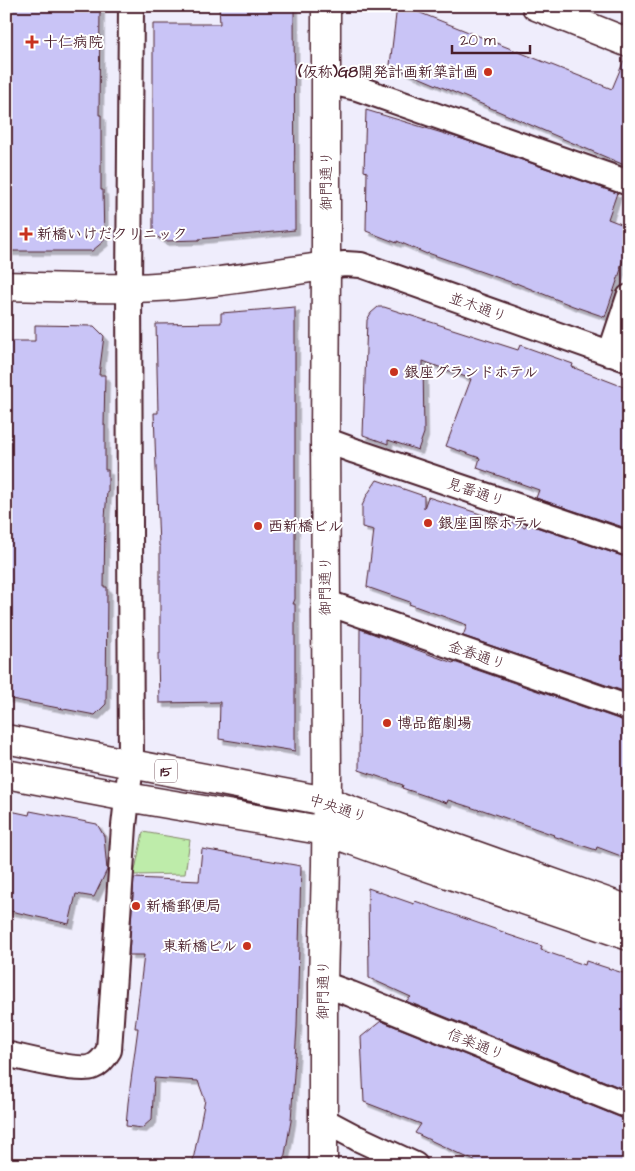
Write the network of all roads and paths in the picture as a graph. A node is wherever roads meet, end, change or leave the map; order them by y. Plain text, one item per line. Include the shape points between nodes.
1 (131, 6) edge
2 (326, 6) edge
3 (536, 6) edge
4 (629, 43) edge
5 (326, 80) junction
6 (629, 183) edge
7 (326, 266) junction
8 (6, 286) edge
9 (129, 288) junction
10 (629, 297) edge
11 (619, 357) edge
12 (324, 440) junction
13 (629, 544) edge
14 (325, 602) junction
15 (629, 708) edge
16 (6, 739) edge
17 (130, 764) junction
18 (6, 774) edge
19 (127, 797) junction
20 (326, 801) junction
21 (326, 831) junction
22 (629, 910) edge
23 (629, 936) edge
24 (323, 984) junction
25 (6, 1054) edge
26 (629, 1106) edge
27 (323, 1120) junction
28 (323, 1165) edge
29 (415, 1165) edge

1 - 9 street
2 - 5 main road, 御門通り
3 - 4 main road
5 - 6 street
5 - 7 main road, 御門通り
7 - 9 main road
7 - 11 street, 並木通り via 360,265
7 - 12 main road, 御門通り
8 - 9 main road
9 - 17 street
10 - 11 street
12 - 13 street, 見番通り
12 - 14 main road, 御門通り
14 - 15 street, 金春通り
14 - 20 main road, 御門通り
16 - 17 main road, 中央通り / 15
17 - 19 street
17 - 20 main road, 中央通り / 15
18 - 19 main road, 中央通り / 15
19 - 21 main road, 中央通り / 15
19 - 25 street via 109,1050 92,1067 78,1068
20 - 21 main road, 御門通り
20 - 22 main road, 中央通り / 15
21 - 23 main road, 中央通り / 15
21 - 24 main road, 御門通り
24 - 26 street, 信楽通り
24 - 27 main road, 御門通り
27 - 28 main road, 御門通り
27 - 29 street

